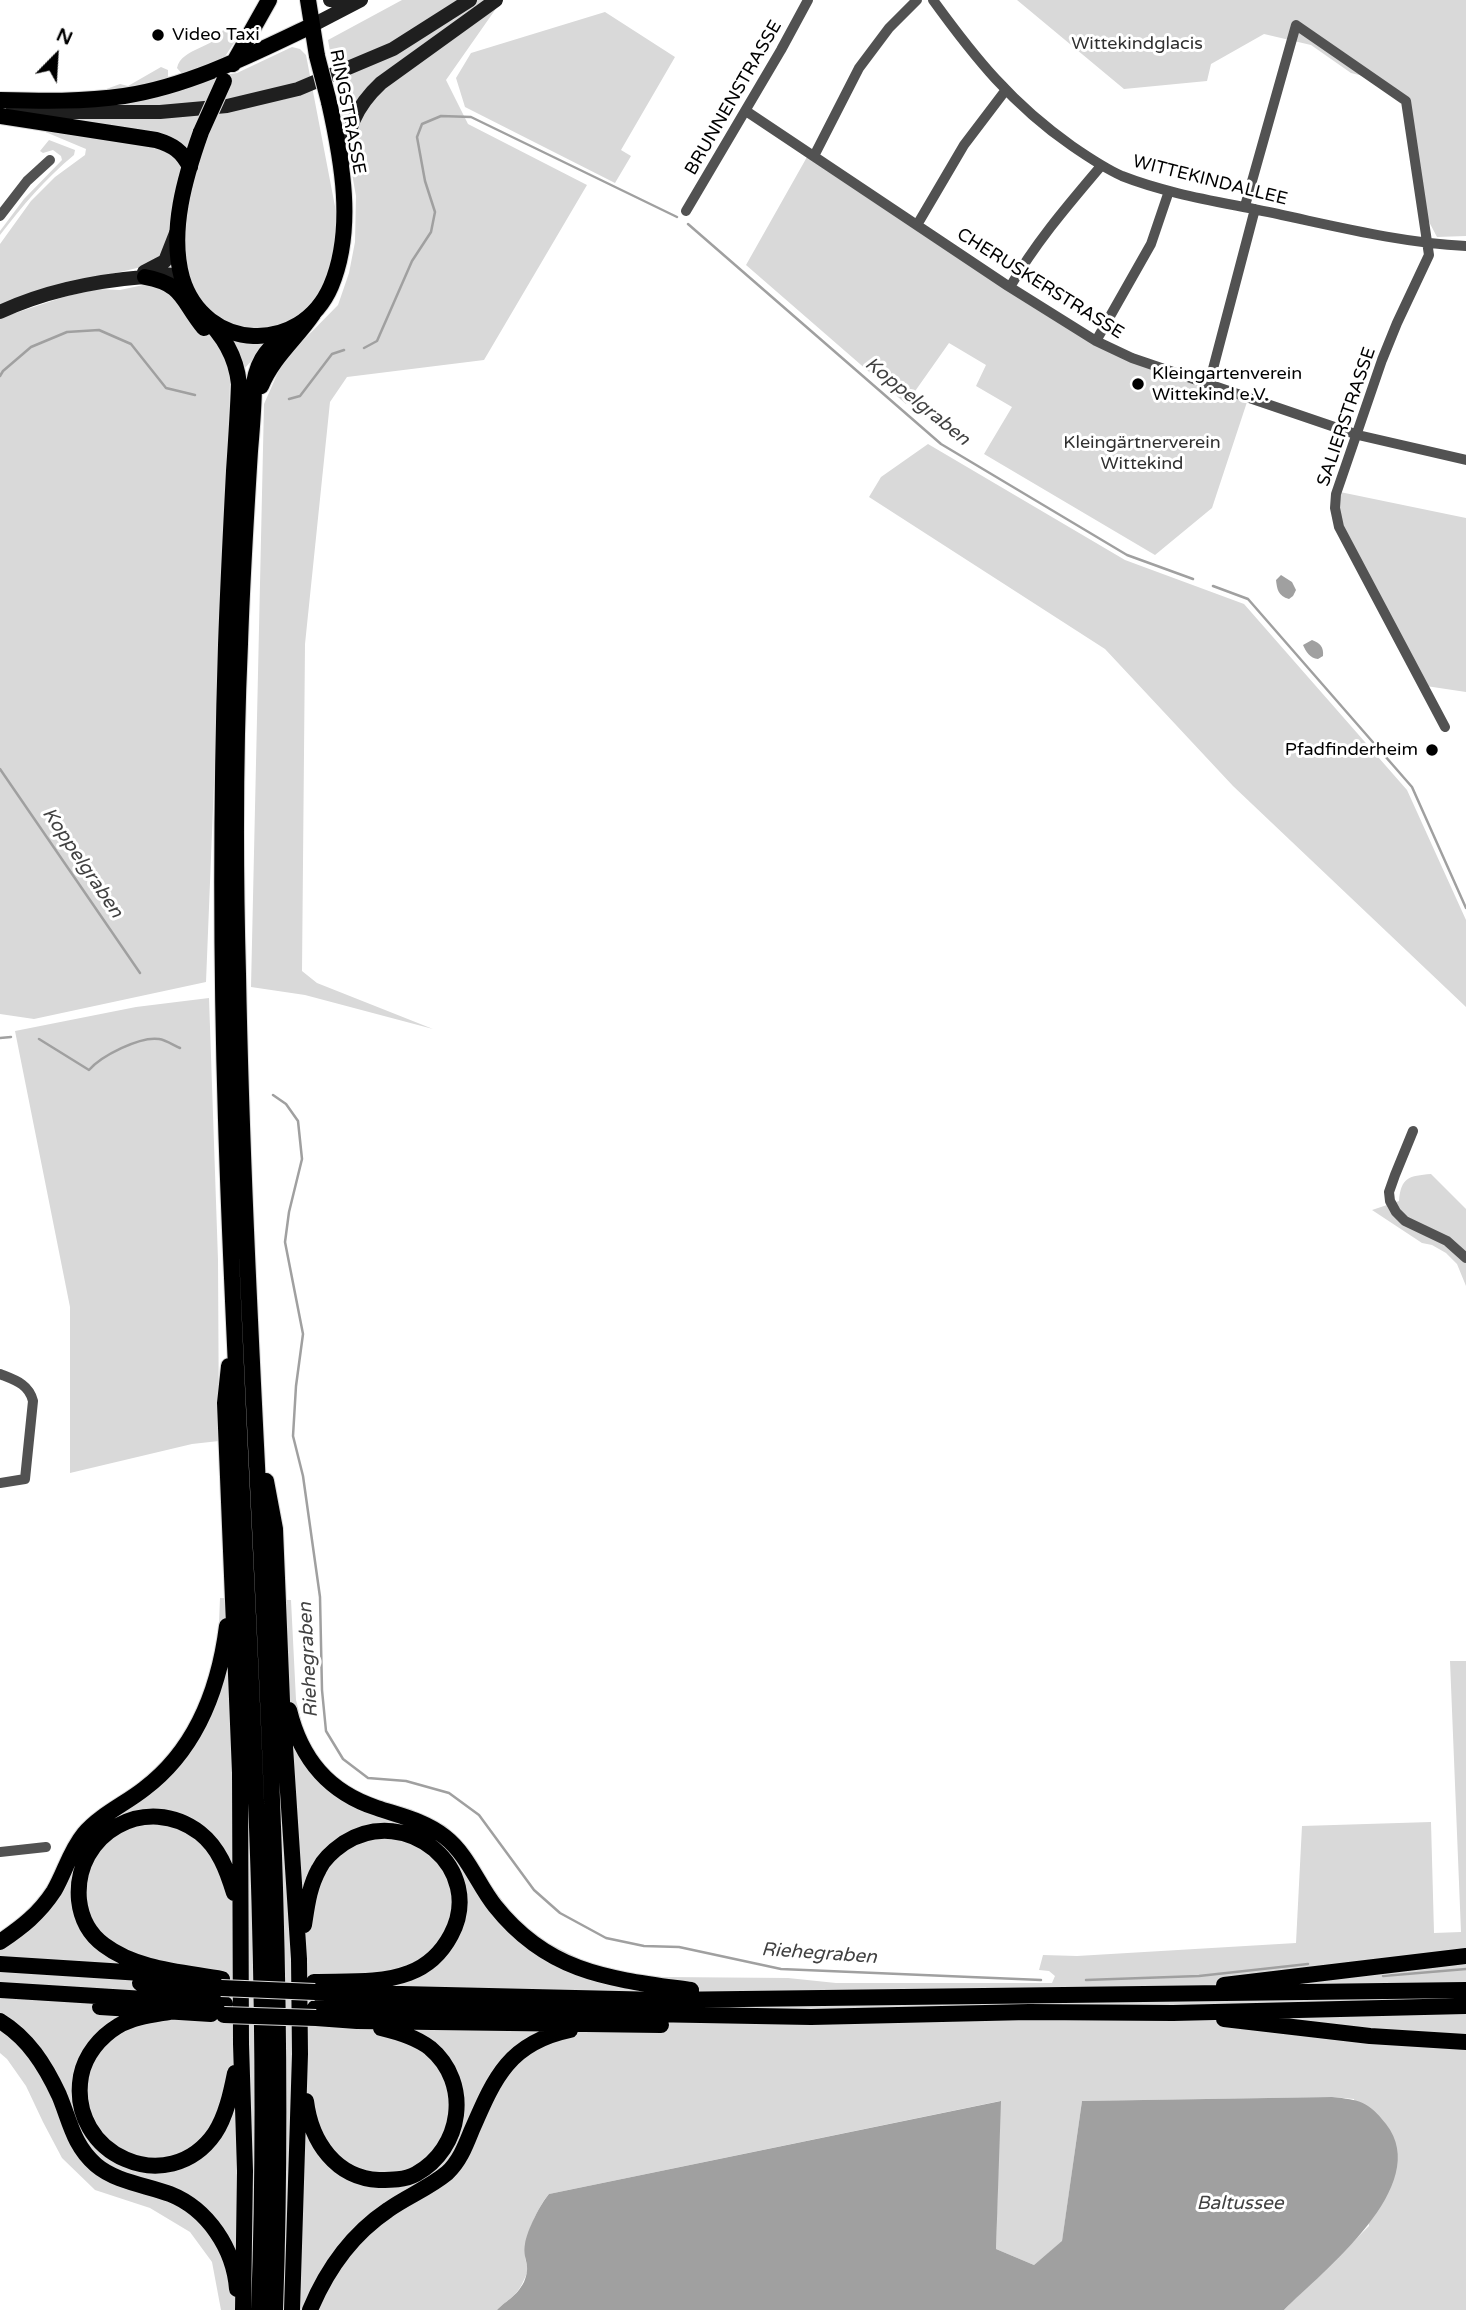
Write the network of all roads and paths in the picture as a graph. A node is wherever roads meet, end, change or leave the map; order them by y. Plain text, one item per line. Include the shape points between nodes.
1 (269, 0) edge
2 (308, 0) edge
3 (330, 0) edge
4 (470, 0) edge
5 (496, 0) edge
6 (808, 0) edge
7 (917, 0) edge
8 (933, 0) edge
9 (360, 1) edge
10 (311, 26) junction
11 (234, 63) junction
12 (1005, 91) junction
13 (0, 100) edge
14 (746, 111) junction
15 (0, 114) edge
16 (814, 156) junction
17 (50, 160) dead end
18 (1101, 166) junction
19 (188, 173) junction
20 (342, 175) junction
21 (1169, 191) junction
22 (1250, 208) junction
23 (686, 211) dead end
24 (0, 216) edge
25 (917, 225) junction
26 (178, 229) junction
27 (1428, 243) junction
28 (1466, 246) edge
29 (137, 277) junction
30 (182, 277) junction
31 (1010, 287) junction
32 (0, 312) edge
33 (313, 314) junction
34 (203, 315) junction
35 (291, 331) junction
36 (1096, 341) junction
37 (237, 368) junction
38 (1209, 384) junction
39 (254, 404) junction
40 (1358, 435) junction
41 (1466, 460) edge
42 (1445, 727) dead end
43 (1413, 1131) dead end
44 (1466, 1258) edge
45 (234, 1311) junction
46 (0, 1374) edge
47 (255, 1426) junction
48 (0, 1483) edge
49 (232, 1588) junction
50 (281, 1672) junction
51 (46, 1847) dead end
52 (0, 1852) edge
53 (239, 1910) junction
54 (0, 1942) edge
55 (1466, 1956) edge
56 (299, 1959) junction
57 (0, 1964) edge
58 (0, 1974) edge
59 (0, 1990) edge
60 (691, 1990) junction
61 (1466, 1990) edge
62 (1174, 1993) junction
63 (223, 1997) junction
64 (874, 1997) junction
65 (315, 2000) junction
66 (0, 2001) edge
67 (1466, 2006) edge
68 (169, 2012) junction
69 (1173, 2013) junction
70 (811, 2017) junction
71 (0, 2021) edge
72 (357, 2021) junction
73 (596, 2025) junction
74 (1466, 2042) edge
75 (241, 2045) junction
76 (300, 2054) junction
77 (241, 2310) edge
78 (259, 2310) edge
79 (275, 2310) edge
80 (292, 2310) edge
81 (310, 2310) edge

1 - 11 main road
2 - 10 main road, RINGSTRASSE
3 - 9 main road
4 - 15 main road via 393,49 298,89 228,106 160,112
5 - 20 main road via 369,94 350,126
6 - 14 street, BRUNNENSTRASSE
7 - 16 street via 859,68
8 - 12 street, WITTEKINDALLEE
9 - 10 main road
10 - 11 main road
10 - 20 main road, RINGSTRASSE, bridge
11 - 13 main road via 125,96
11 - 19 main road, bridge via 201,132
12 - 18 street, WITTEKINDALLEE via 1044,126
12 - 25 street via 964,145
14 - 16 street, CHERUSKERSTRASSE
14 - 23 street, BRUNNENSTRASSE
15 - 19 main road via 156,140 182,153
16 - 25 street, CHERUSKERSTRASSE
17 - 24 street
18 - 21 street, WITTEKINDALLEE
18 - 31 street via 1050,226
19 - 26 main road
20 - 33 main road, RINGSTRASSE via 340,261 329,291
21 - 22 street, WITTEKINDALLEE
21 - 36 street via 1151,244
22 - 27 street, WITTEKINDALLEE
22 - 27 street, SALIERSTRASSE via 1296,25 1406,102
22 - 38 street
25 - 31 street, CHERUSKERSTRASSE
26 - 29 main road via 165,261
26 - 30 main road
27 - 28 street, WITTEKINDALLEE
27 - 40 street, SALIERSTRASSE via 1429,255 1397,323
29 - 30 main road
29 - 32 main road via 41,295
29 - 37 main road via 176,288
30 - 34 main road
31 - 36 street, CHERUSKERSTRASSE
33 - 35 main road, RINGSTRASSE
33 - 39 main road via 271,363
34 - 35 main road via 221,327 249,335
34 - 37 main road via 226,342
35 - 39 main road, RINGSTRASSE via 261,359
36 - 38 street, CHERUSKERSTRASSE
37 - 45 main road via 222,777 223,998
38 - 40 street, CHERUSKERSTRASSE
39 - 47 main road, RINGSTRASSE via 240,646 237,905
40 - 41 street, CHERUSKERSTRASSE
40 - 42 street, SALIERSTRASSE via 1336,494 1335,518
43 - 44 street via 1389,1192 1390,1201 1405,1221 1447,1241
45 - 49 main road via 225,1403
45 - 78 main road via 261,1956
46 - 48 street via 23,1384 33,1401 25,1479
47 - 50 main road via 275,1529
47 - 79 main road via 277,1954
49 - 53 main road via 240,1773
49 - 54 main road via 219,1672 197,1728 169,1768 85,1832 30,1922
50 - 56 main road
50 - 60 main road via 298,1738 324,1778 352,1798 425,1824 447,1839 494,1905 532,1943 556,1958 610,1979
51 - 52 street
53 - 63 main road via 216,1850 184,1822 165,1816 142,1816 105,1833 80,1872 83,1919 96,1939 135,1961
53 - 75 main road
55 - 62 main road
56 - 65 main road via 311,1887 319,1867 341,1845 370,1831 393,1830 423,1840 446,1863 456,1881 459,1914 444,1947 430,1962 410,1973
56 - 76 main road
57 - 63 main road
58 - 63 main road
59 - 63 main road
60 - 64 main road via 836,1992
60 - 65 main road
61 - 62 main road
62 - 64 main road
63 - 65 main road, bridge
63 - 65 main road, bridge
63 - 68 main road
64 - 65 main road
65 - 70 main road
65 - 72 main road
66 - 68 main road
67 - 69 main road
68 - 75 main road via 120,2025 91,2050 83,2068 81,2109 89,2128 104,2147 122,2159 153,2166 170,2164 207,2142 229,2102
69 - 70 main road
69 - 74 main road via 1356,2035
70 - 73 main road via 751,2024
71 - 77 main road via 32,2048 77,2141 97,2166 172,2195 211,2223 227,2249
72 - 73 main road
72 - 76 main road via 420,2042 451,2075 457,2101 455,2125 442,2151 414,2176 371,2179 350,2174 334,2162 308,2117
73 - 81 main road via 537,2042 508,2062 455,2164 358,2233 327,2273
75 - 77 main road via 245,2171
76 - 80 main road

